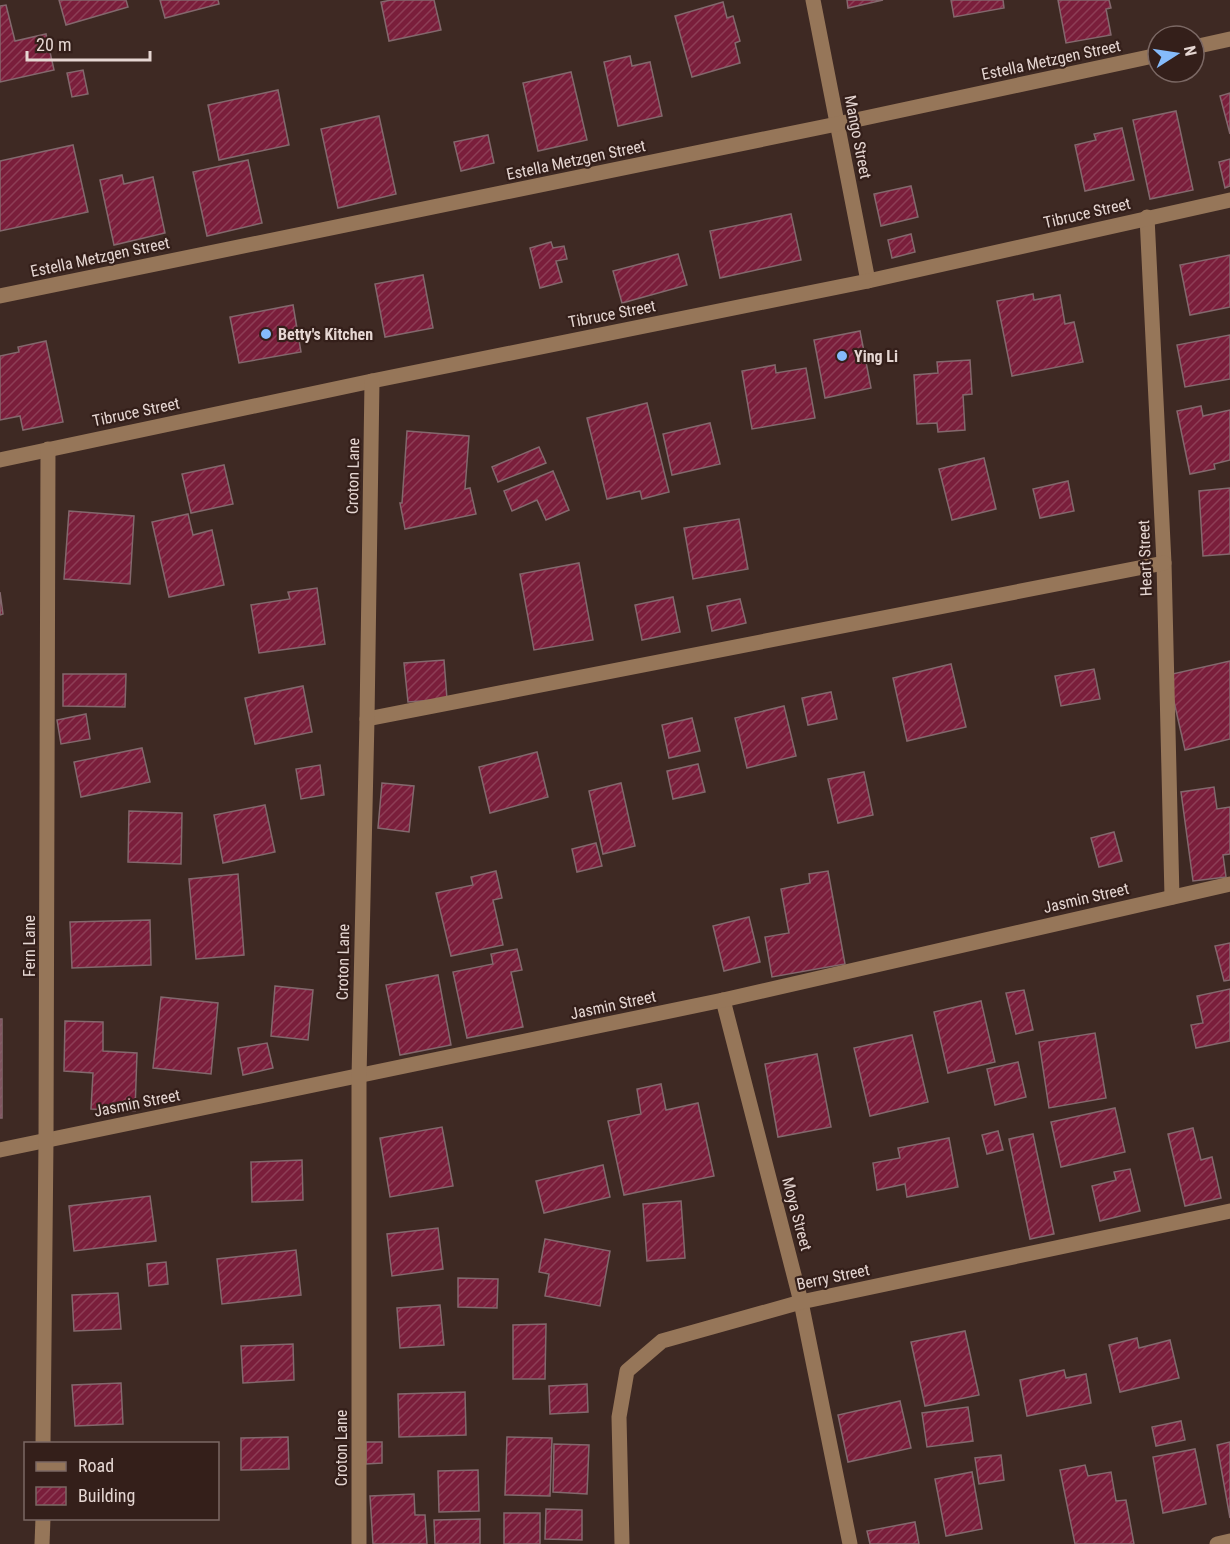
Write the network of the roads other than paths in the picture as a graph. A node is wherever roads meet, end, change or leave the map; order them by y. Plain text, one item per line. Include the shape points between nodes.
1 (813, 0) edge
2 (1230, 39) edge
3 (1206, 44) edge
4 (1146, 58) edge
5 (837, 124) junction
6 (1230, 200) edge
7 (1148, 217) junction
8 (868, 281) junction
9 (0, 296) edge
10 (372, 381) junction
11 (48, 448) junction
12 (0, 460) edge
13 (1164, 562) junction
14 (368, 719) junction
15 (1230, 884) edge
16 (1172, 897) junction
17 (723, 1000) junction
18 (359, 1077) junction
19 (46, 1140) junction
20 (0, 1150) edge
21 (1230, 1212) edge
22 (801, 1302) junction
23 (43, 1442) edge
24 (43, 1520) edge
25 (1230, 1541) edge
26 (42, 1544) edge
27 (359, 1544) edge
28 (622, 1544) edge
29 (850, 1544) edge
30 (1217, 1544) edge

1 - 5 street, Mango Street
2 - 3 street
4 - 5 street, Estella Metzgen Street
5 - 8 street, Mango Street
5 - 9 street, Estella Metzgen Street
6 - 7 street, Tibruce Street
7 - 8 street, Tibruce Street
7 - 13 street, Heart Street
8 - 10 street, Tibruce Street
10 - 11 street, Tibruce Street
10 - 14 street, Croton Lane
11 - 12 street, Tibruce Street
11 - 19 street, Fern Lane
13 - 14 street
13 - 16 street, Heart Street
14 - 18 street, Croton Lane
15 - 16 street, Jasmin Street
16 - 17 street, Jasmin Street
17 - 18 street, Jasmin Street
17 - 22 street, Moya Street
18 - 19 street, Jasmin Street
18 - 27 street, Croton Lane
19 - 20 street, Jasmin Street
19 - 23 street, Fern Lane
21 - 22 street, Berry Street
22 - 28 street, Berry Street via 662,1341 627,1371 619,1417
22 - 29 street, Moya Street
24 - 26 street
25 - 30 street

